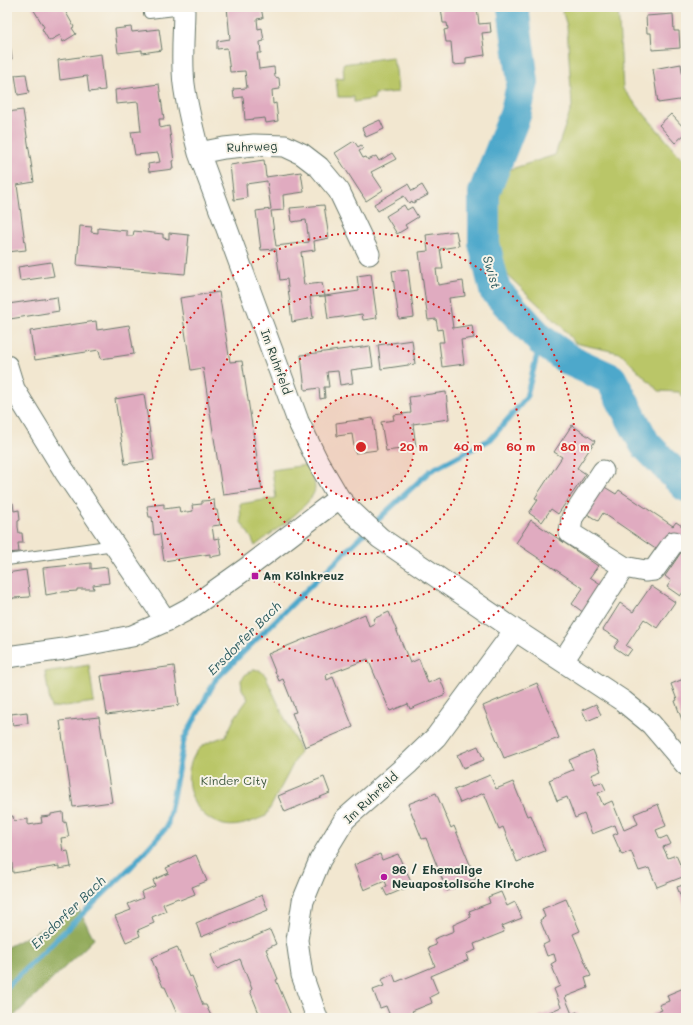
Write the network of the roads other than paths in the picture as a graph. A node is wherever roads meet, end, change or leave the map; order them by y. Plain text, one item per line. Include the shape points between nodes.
1 (184, 8) edge
2 (149, 13) dead end
3 (199, 153) junction
4 (369, 254) dead end
5 (7, 366) edge
6 (603, 470) dead end
7 (345, 504) junction
8 (674, 542) dead end
9 (115, 545) junction
10 (7, 560) edge
11 (624, 567) junction
12 (166, 621) junction
13 (515, 630) junction
14 (7, 657) edge
15 (563, 661) junction
16 (686, 765) edge
17 (317, 1018) edge

1 - 2 lane
1 - 3 street, Im Ruhrfeld via 184,82 188,113
3 - 4 street, Ruhrweg via 254,145 285,146 302,154 319,167 339,191
3 - 7 street, Im Ruhrfeld via 298,421 318,462
5 - 9 street via 14,390 64,472
6 - 11 street via 572,518 570,533
7 - 12 street via 192,607
7 - 13 street, Im Ruhrfeld via 380,538
8 - 11 street via 654,570
9 - 10 lane
9 - 12 street
11 - 15 street
12 - 14 street via 132,636
13 - 15 street, Im Ruhrfeld
13 - 17 street, Im Ruhrfeld via 436,737 345,819 320,860 303,901 297,940 302,975
15 - 16 street, Im Ruhrfeld via 623,701 651,724

